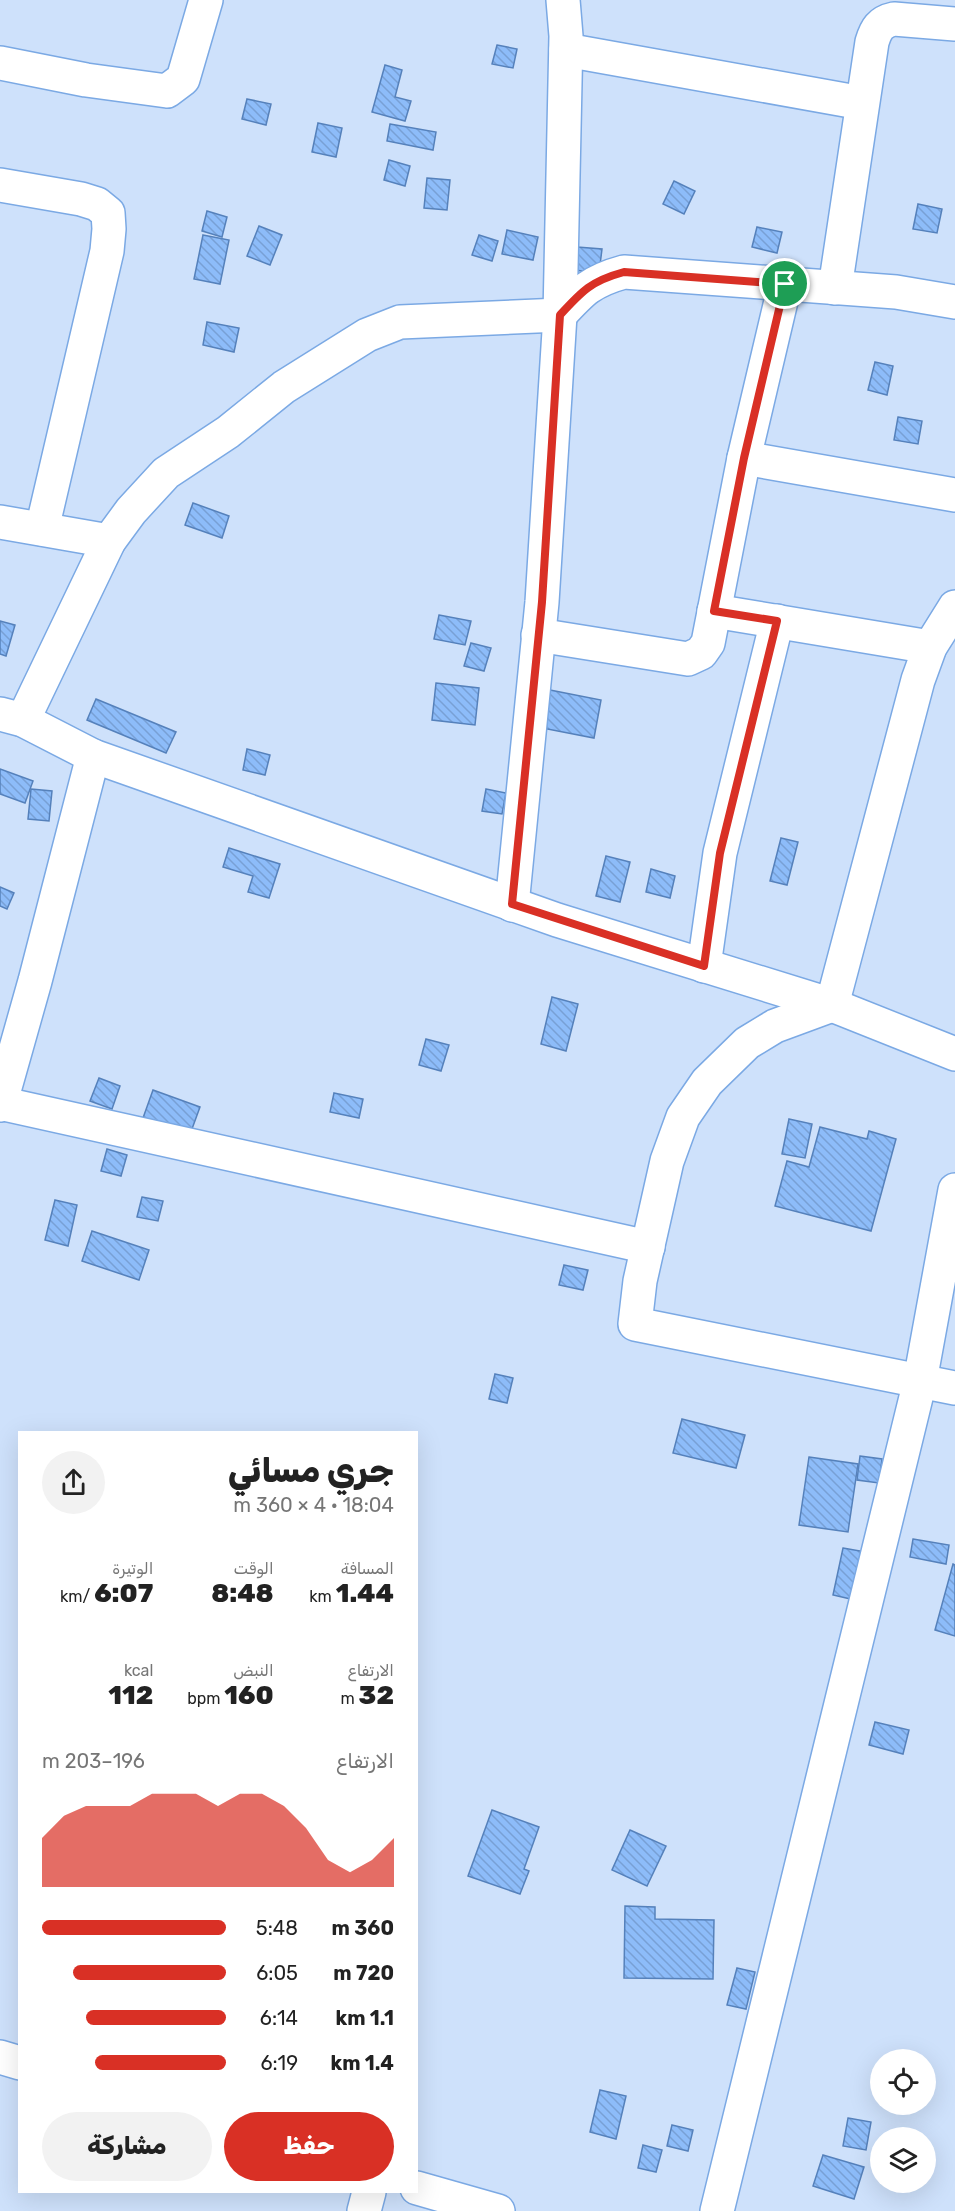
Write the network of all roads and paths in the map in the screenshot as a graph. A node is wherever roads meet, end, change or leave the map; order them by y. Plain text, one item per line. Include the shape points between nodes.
1 (206, 0) edge
2 (563, 0) edge
3 (955, 24) edge
4 (566, 50) junction
5 (0, 63) edge
6 (862, 103) junction
7 (0, 185) edge
8 (785, 284) junction
9 (835, 288) junction
10 (955, 302) edge
11 (560, 315) junction
12 (744, 458) junction
13 (955, 495) edge
14 (0, 522) edge
15 (42, 529) junction
16 (109, 541) junction
17 (955, 607) edge
18 (714, 611) junction
19 (777, 621) junction
20 (538, 635) junction
21 (930, 647) junction
22 (11, 717) edge
23 (93, 756) junction
24 (512, 904) junction
25 (704, 966) junction
26 (832, 1005) junction
27 (955, 1054) edge
28 (0, 1104) edge
29 (955, 1190) edge
30 (648, 1247) junction
31 (920, 1380) junction
32 (955, 1388) edge
33 (0, 2057) edge
34 (18, 2062) edge
35 (418, 2188) edge
36 (369, 2193) edge
37 (364, 2211) edge
38 (498, 2211) edge
39 (717, 2211) edge

1 - 5 street via 183,79 167,91
2 - 4 street
3 - 6 street via 885,21 872,42
4 - 6 street
4 - 11 street
6 - 9 street
7 - 15 street via 81,199 108,213 107,250
8 - 9 street
8 - 11 street via 624,272 602,278
8 - 12 street
9 - 10 street via 896,292
11 - 16 street via 400,322 367,335 284,387 228,432 166,473
11 - 20 street
12 - 13 street
12 - 18 street
14 - 15 street
15 - 16 street
16 - 22 street
17 - 21 street
18 - 19 street
18 - 20 street via 708,643 701,653 688,659
19 - 21 street
19 - 25 street via 720,853
20 - 24 street
21 - 26 street
22 - 23 street
23 - 24 street
23 - 28 street via 36,981
24 - 25 street
25 - 26 street
26 - 27 street
26 - 30 street via 775,1026 747,1043 707,1082 683,1117 668,1161
28 - 30 street
29 - 31 street
30 - 31 street via 635,1324
31 - 32 street
31 - 39 street
33 - 34 street
35 - 38 street
36 - 37 street

